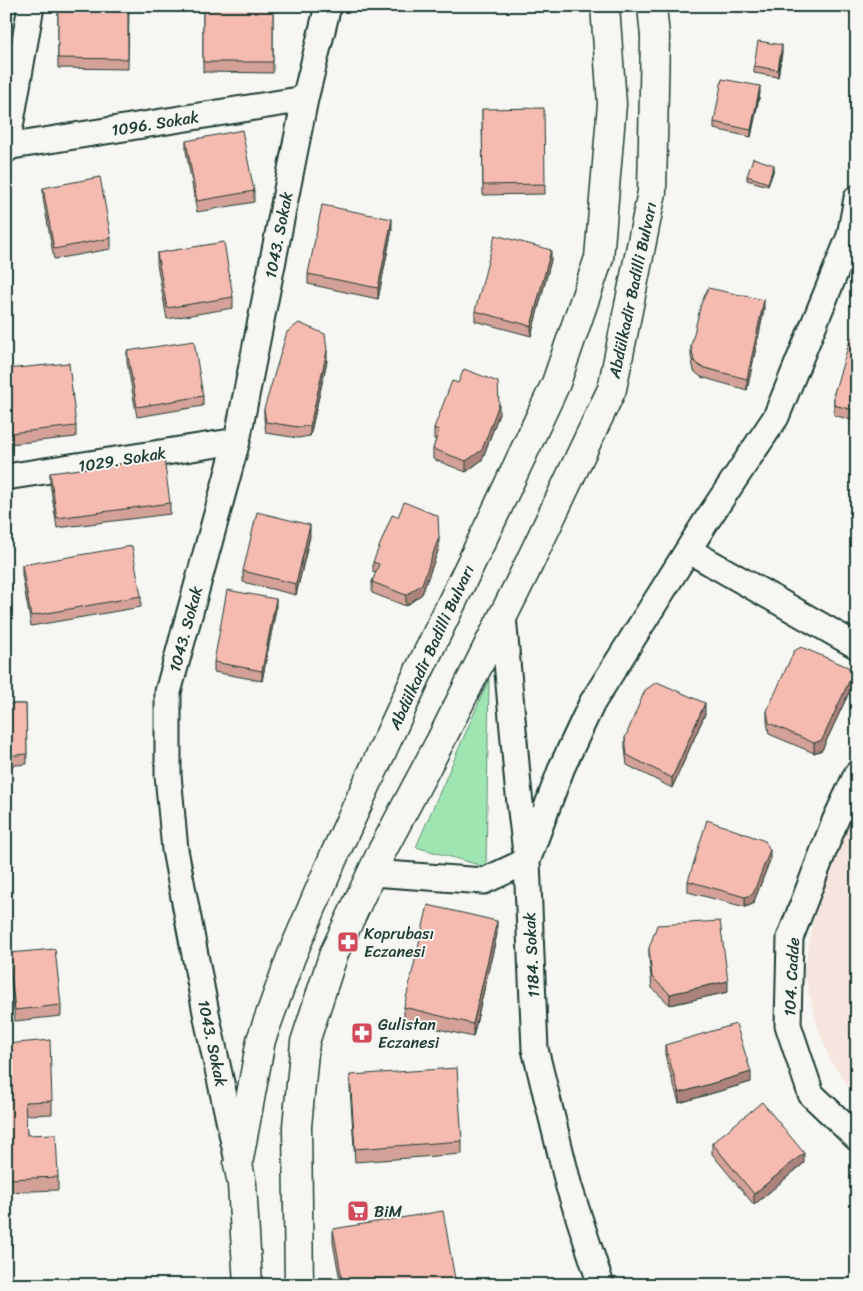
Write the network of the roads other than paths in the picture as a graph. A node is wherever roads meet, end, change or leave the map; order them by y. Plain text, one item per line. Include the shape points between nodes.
1 (328, 6) edge
2 (604, 6) edge
3 (652, 6) edge
4 (22, 14) edge
5 (304, 100) junction
6 (6, 148) edge
7 (857, 198) edge
8 (237, 441) junction
9 (6, 477) edge
10 (688, 550) junction
11 (503, 616) junction
12 (857, 646) edge
13 (857, 774) edge
14 (527, 861) junction
15 (372, 873) junction
16 (857, 1138) edge
17 (238, 1164) junction
18 (248, 1285) edge
19 (298, 1285) edge
20 (600, 1285) edge

1 - 5 street, 1043. Sokak
2 - 17 main road, Abdülkadir Badilli Bulvarı via 612,104 599,258 556,383 411,686 291,957 261,1040
3 - 11 main road, Abdülkadir Badilli Bulvarı via 655,37 652,192 612,389
4 - 6 street
5 - 6 street, 1096. Sokak
5 - 8 street, 1043. Sokak
7 - 10 street via 850,236 776,417
8 - 9 street, 1029. Sokak
8 - 17 street, 1043. Sokak via 168,692 168,776 175,850
10 - 12 street
10 - 14 street via 592,703 562,767
11 - 14 street, 1184. Sokak
11 - 15 main road, Abdülkadir Badilli Bulvarı
13 - 16 street, 104. Cadde via 835,821 790,938 788,1025 811,1094
14 - 15 street via 484,881
14 - 20 street, 1184. Sokak via 535,1049 569,1187
15 - 19 main road, Abdülkadir Badilli Bulvarı via 334,953 305,1042 297,1126
17 - 18 main road, Abdülkadir Badilli Bulvarı

